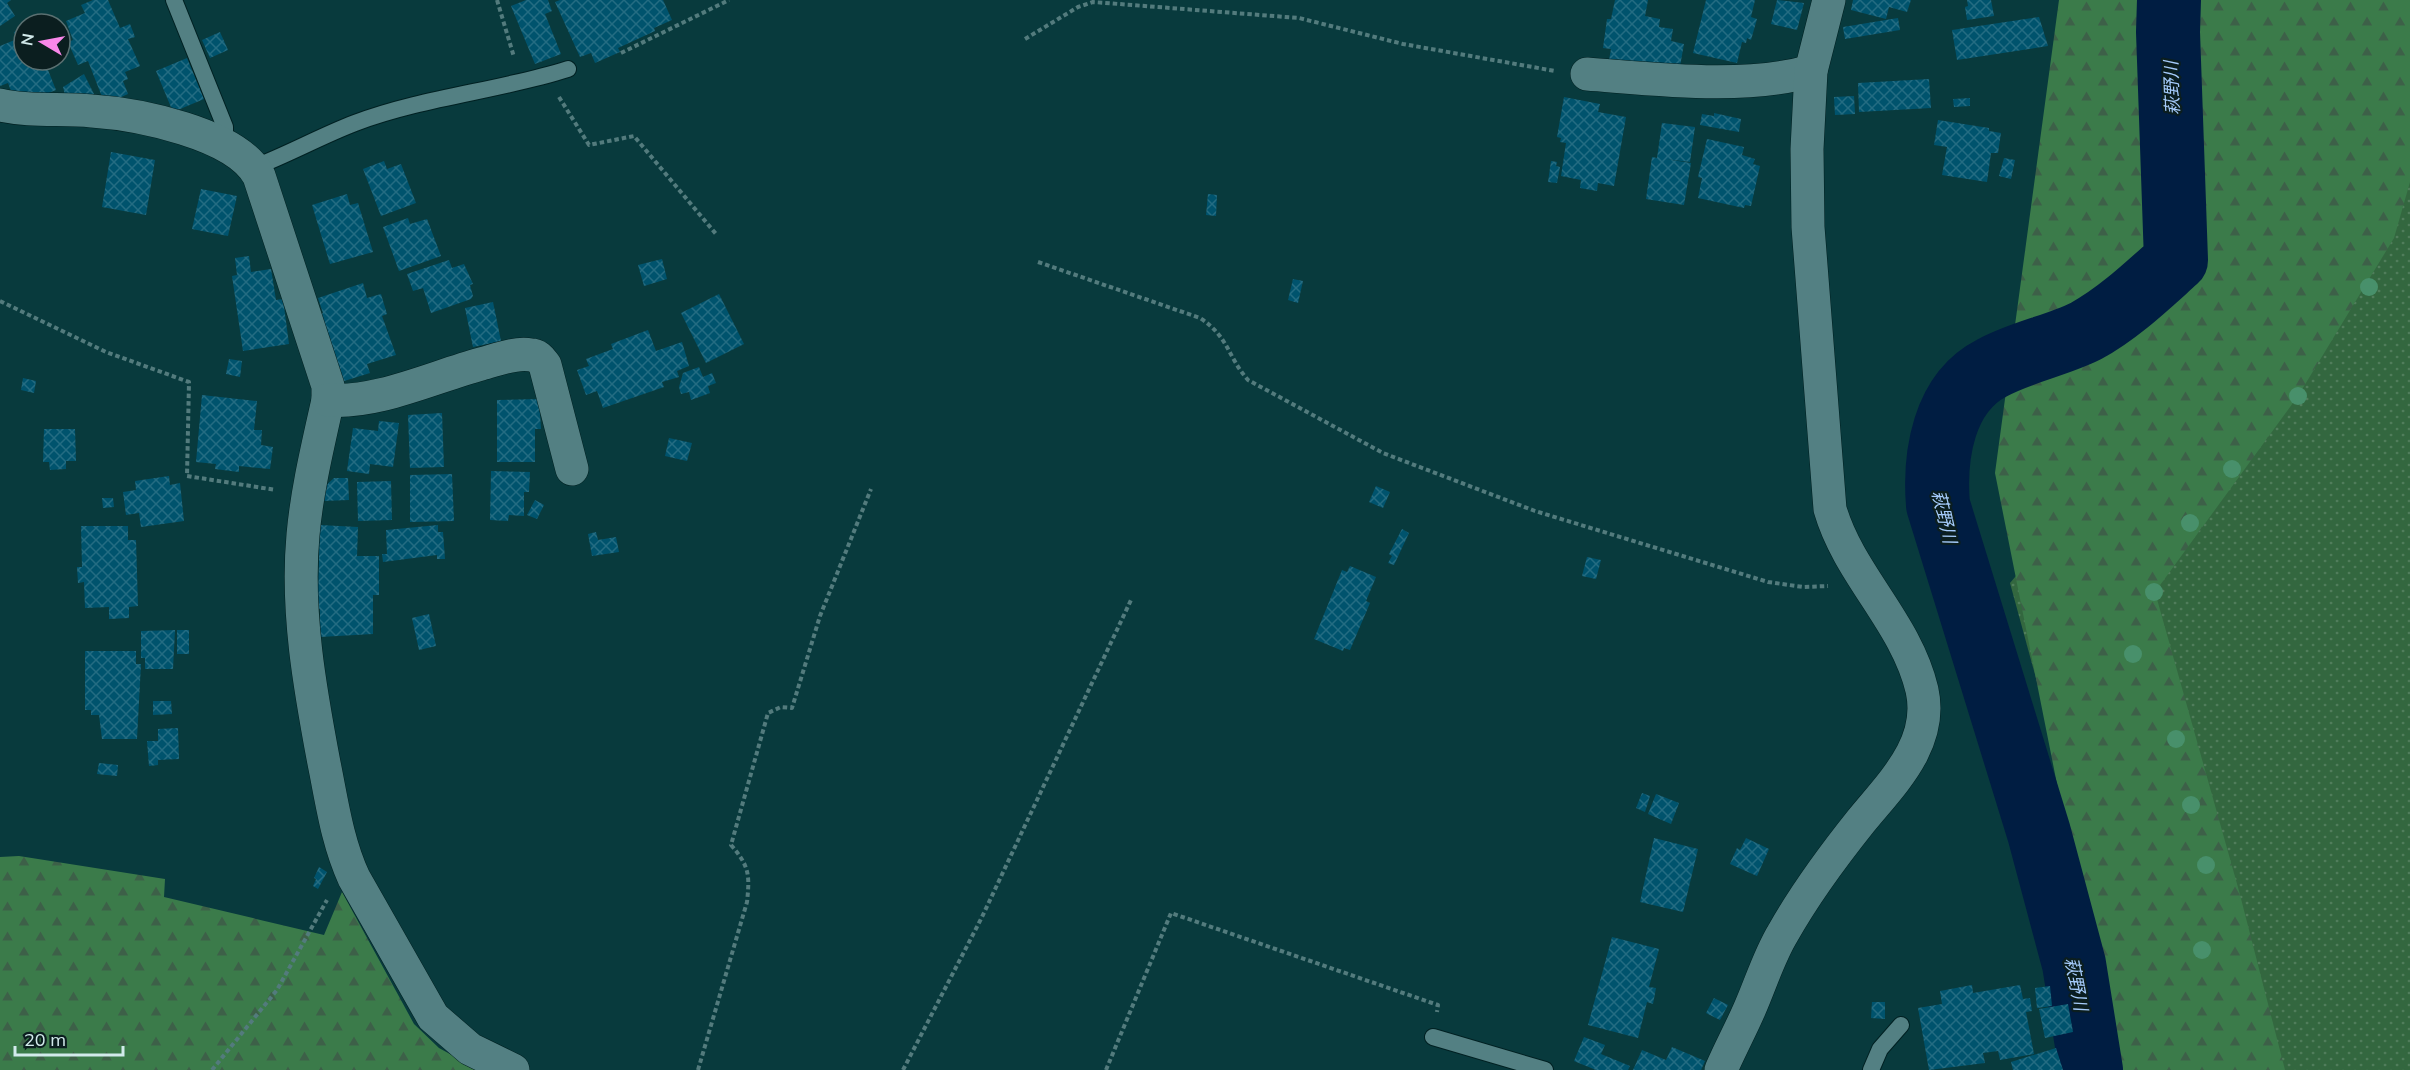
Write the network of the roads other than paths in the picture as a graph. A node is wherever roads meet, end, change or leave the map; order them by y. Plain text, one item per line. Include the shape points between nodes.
1 (174, 0) edge
2 (1829, 0) edge
3 (568, 69) dead end
4 (1811, 71) junction
5 (1587, 74) road end
6 (0, 105) edge
7 (225, 145) junction
8 (255, 167) junction
9 (328, 400) junction
10 (572, 469) dead end
11 (1901, 1025) dead end
12 (1433, 1037) road end
13 (513, 1070) edge
14 (1545, 1070) edge
15 (1721, 1070) edge
16 (1871, 1070) edge

1 - 7 lane via 225,127
2 - 4 street
3 - 8 lane via 356,123
4 - 5 street via 1788,78 1755,80 1663,80
4 - 15 street via 1808,227 1830,509 1845,547 1901,633 1916,667 1923,694 1922,723 1914,751 1899,777 1861,821 1782,934
6 - 7 street via 38,111 119,114
7 - 8 street
8 - 9 street via 328,386
9 - 10 street via 367,399 485,363 532,354 545,365
9 - 13 street via 308,495 302,569 308,666 347,863 434,1017 470,1049
11 - 16 lane via 1880,1049
12 - 14 lane

